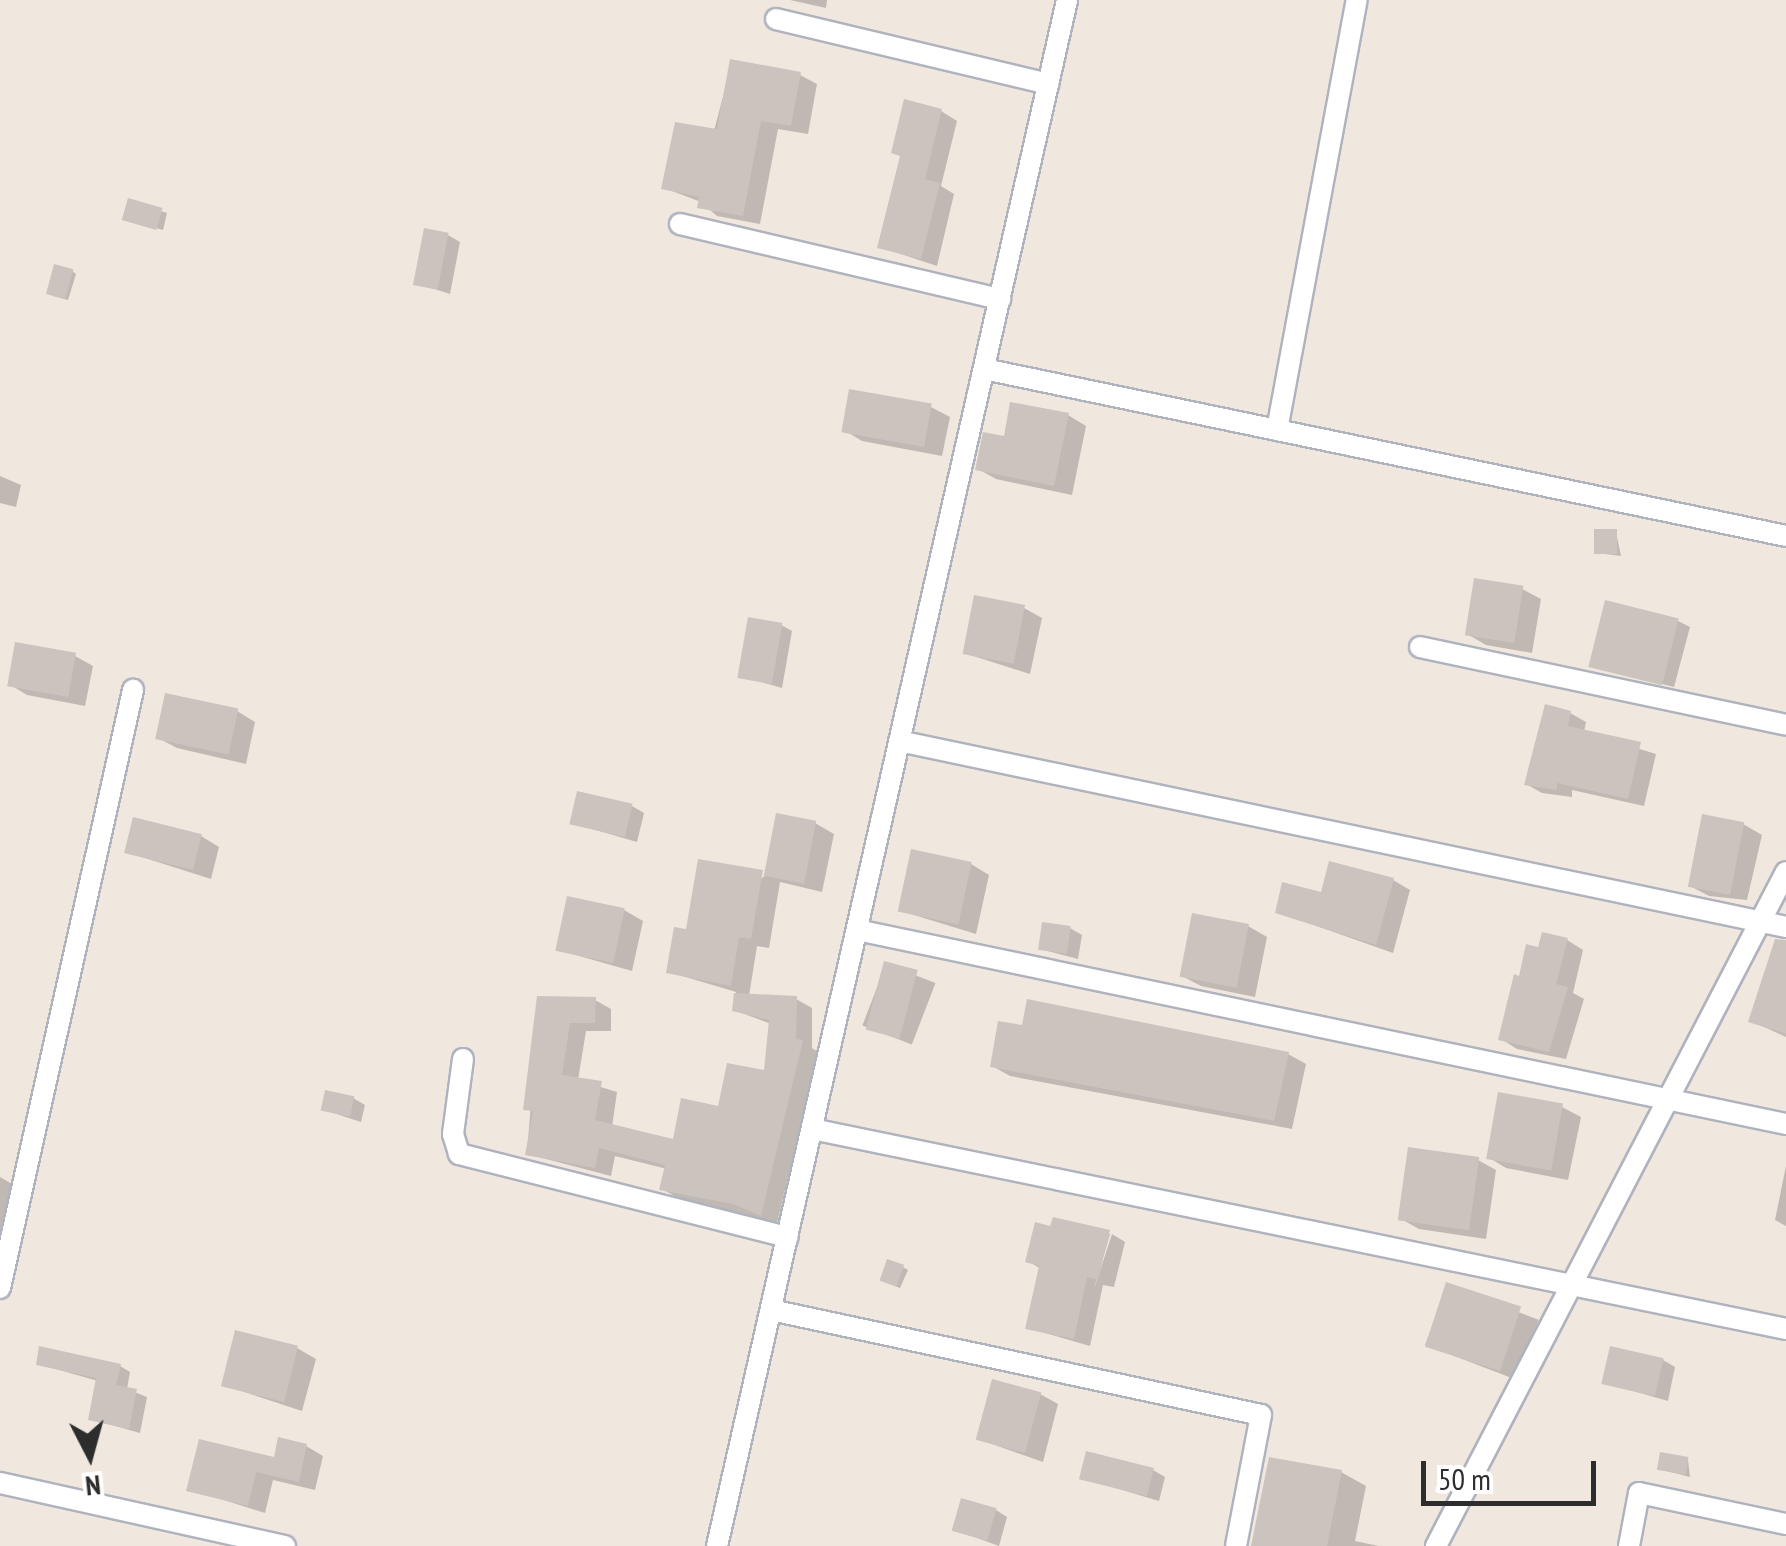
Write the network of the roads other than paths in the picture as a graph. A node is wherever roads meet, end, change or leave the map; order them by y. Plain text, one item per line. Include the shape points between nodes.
1 (1067, 0) edge
2 (1357, 0) edge
3 (776, 19) dead end
4 (1048, 84) junction
5 (680, 224) dead end
6 (1000, 299) junction
7 (984, 369) junction
8 (1278, 430) junction
9 (1786, 536) edge
10 (1420, 648) dead end
11 (134, 690) dead end
12 (1786, 725) edge
13 (900, 742) junction
14 (1786, 872) edge
15 (1760, 922) junction
16 (1786, 927) edge
17 (857, 930) junction
18 (463, 1059) dead end
19 (1668, 1100) junction
20 (1786, 1124) edge
21 (812, 1129) junction
22 (788, 1237) junction
23 (1571, 1285) junction
24 (0, 1288) edge
25 (771, 1310) junction
26 (1786, 1329) edge
27 (0, 1483) edge
28 (1786, 1524) edge
29 (285, 1546) edge
30 (718, 1546) edge
31 (1236, 1546) edge
32 (1436, 1546) edge
33 (1629, 1546) edge

1 - 4 street
2 - 8 street
3 - 4 street
4 - 6 street
5 - 6 street
6 - 7 street
7 - 8 street
7 - 13 street
8 - 9 street
10 - 12 street
11 - 24 street
13 - 15 street
13 - 17 street
14 - 15 street
15 - 16 street
15 - 19 street
17 - 19 street
17 - 21 street
18 - 22 street via 453,1134 460,1154
19 - 20 street
19 - 23 street
21 - 22 street
21 - 23 street
22 - 25 street
23 - 26 street
23 - 32 street
25 - 30 street
25 - 31 street via 1261,1415
27 - 29 street
28 - 33 street via 1639,1493

